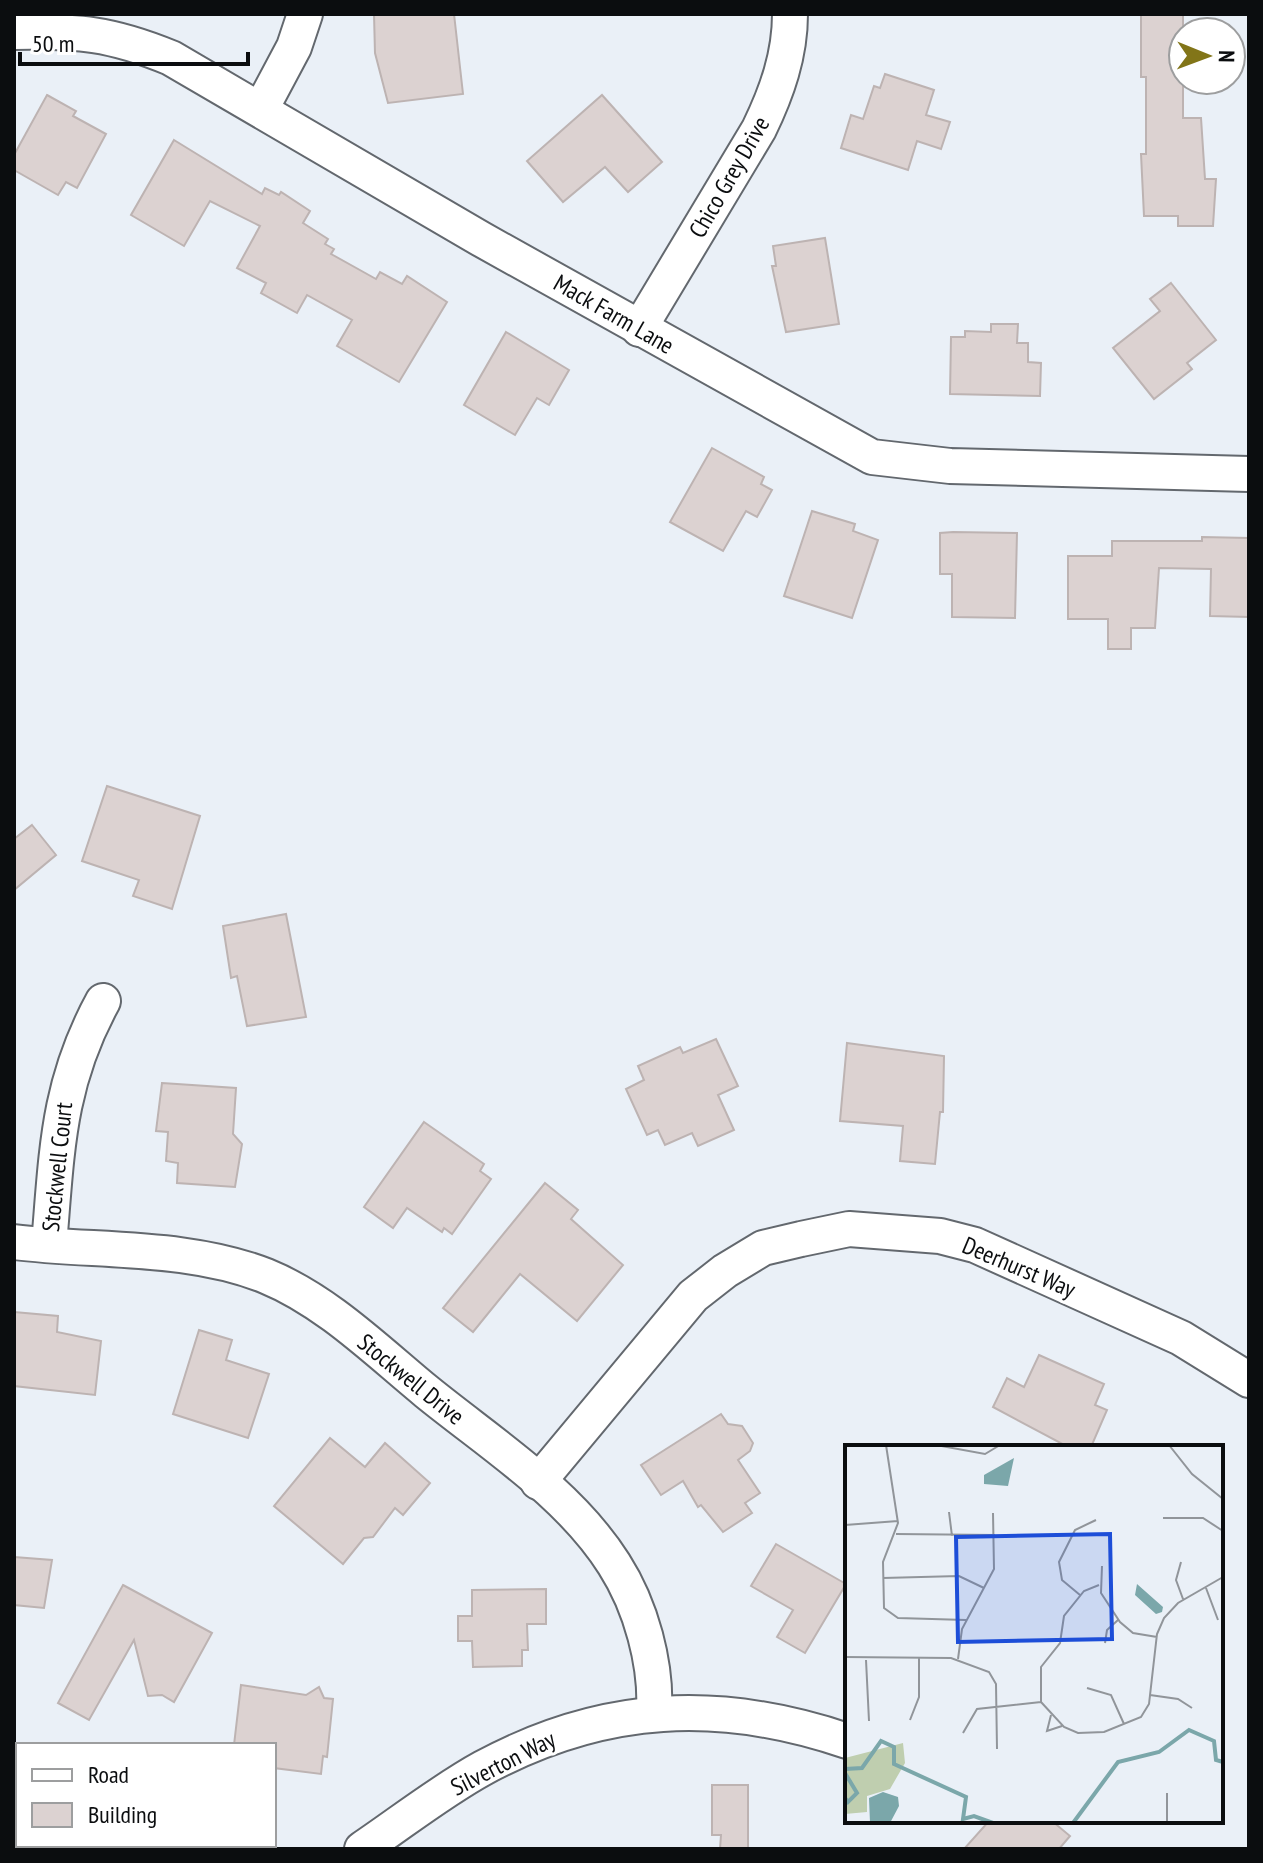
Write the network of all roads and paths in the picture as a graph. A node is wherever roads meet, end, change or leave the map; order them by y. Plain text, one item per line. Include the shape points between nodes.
1 (305, 14) edge
2 (790, 14) edge
3 (14, 32) edge
4 (261, 109) junction
5 (639, 329) junction
6 (1249, 474) edge
7 (103, 1001) dead end
8 (14, 1242) edge
9 (49, 1245) junction
10 (1249, 1380) edge
11 (538, 1482) junction
12 (654, 1714) junction
13 (845, 1740) edge
14 (362, 1849) edge

1 - 4 street
2 - 5 street, Chico Grey Drive via 776,94
3 - 4 street, Mack Farm Lane via 82,32 128,40
4 - 5 street, Mack Farm Lane
5 - 6 street, Mack Farm Lane via 872,457 950,466
7 - 9 street, Stockwell Court via 77,1052 64,1094
8 - 9 street, Stockwell Drive
9 - 11 street, Stockwell Drive via 219,1262 292,1288 330,1312
10 - 11 street, Deerhurst Way via 1181,1338 975,1245 895,1230 849,1229 763,1248 693,1296
11 - 12 street, Stockwell Drive via 588,1529 615,1565 649,1653
12 - 13 street, Silverton Way via 748,1715
12 - 14 street, Silverton Way via 592,1724 510,1754 451,1787

